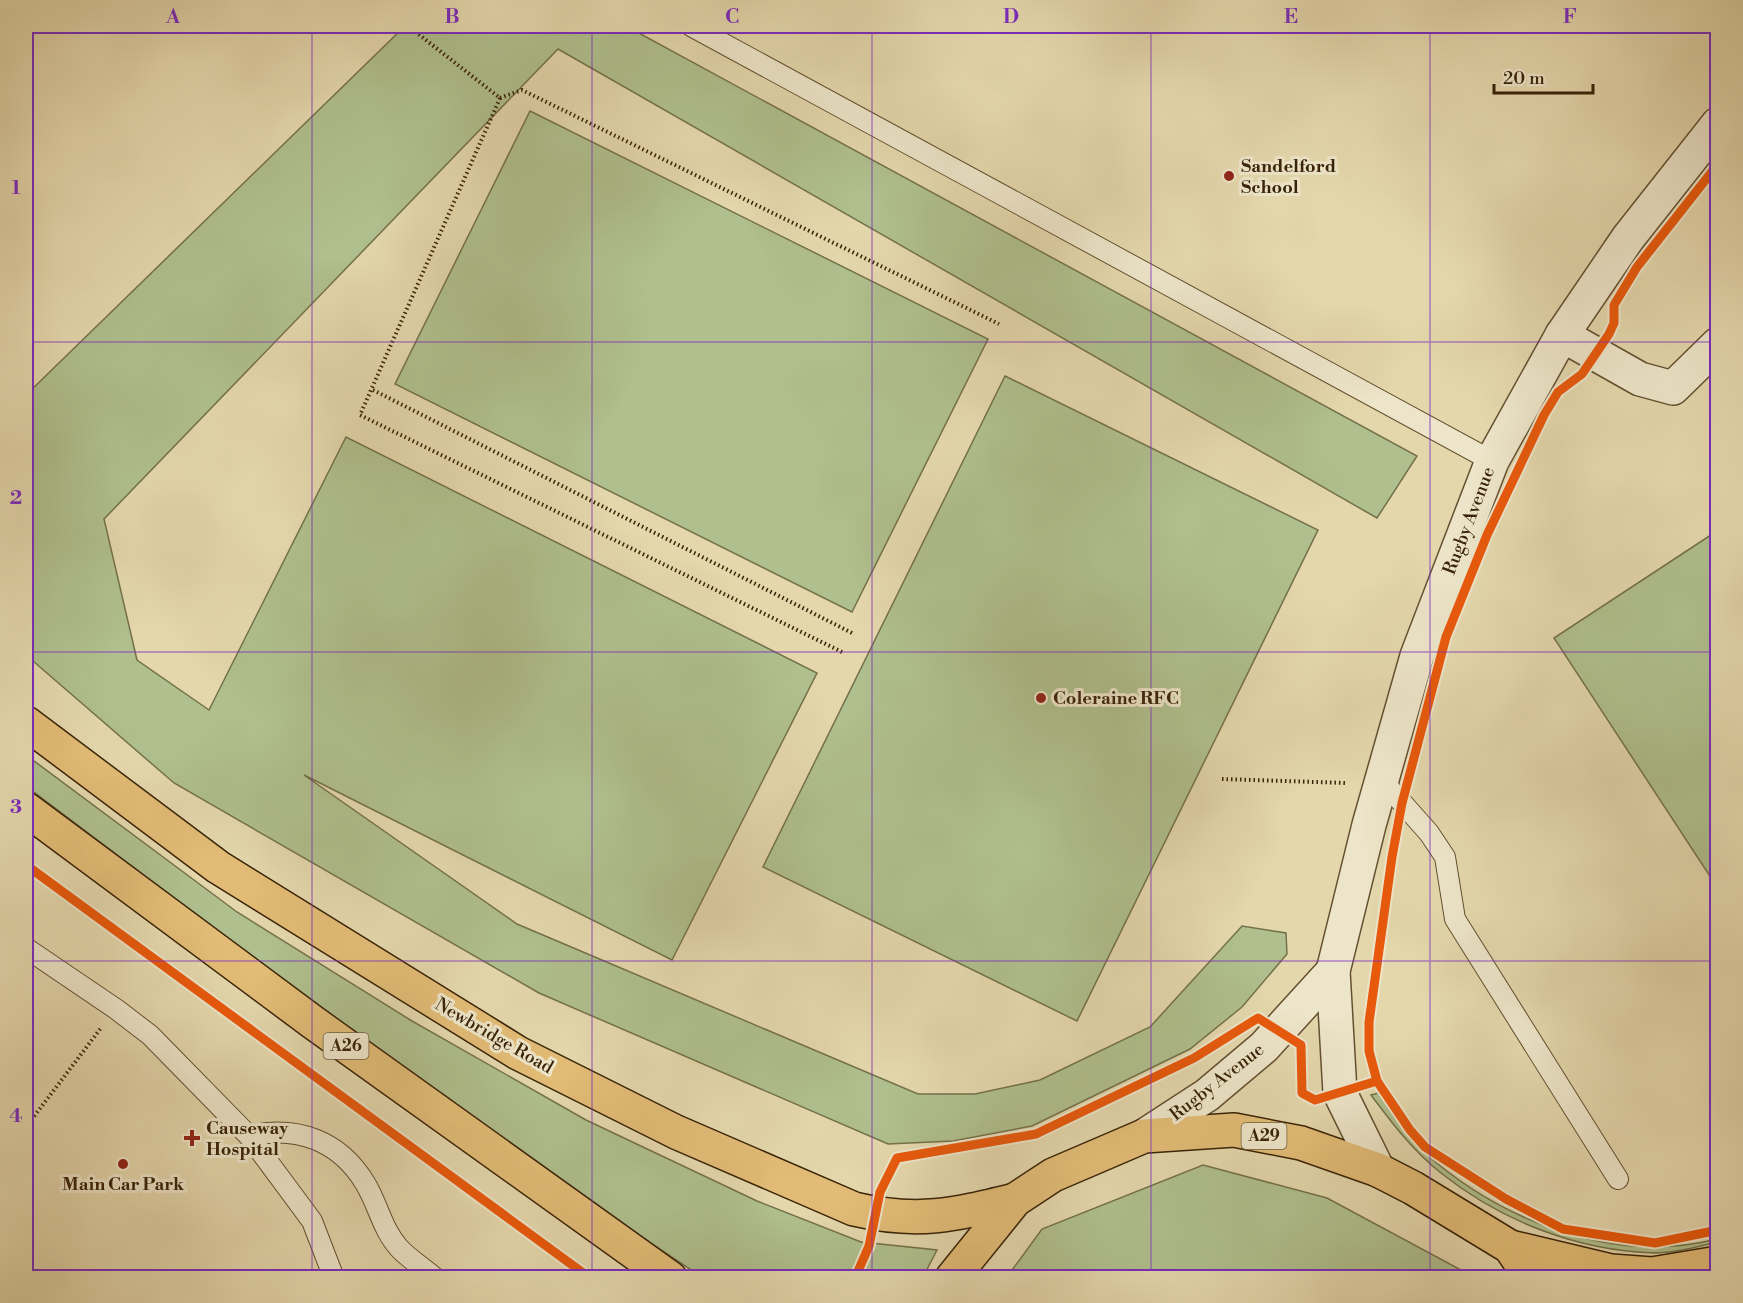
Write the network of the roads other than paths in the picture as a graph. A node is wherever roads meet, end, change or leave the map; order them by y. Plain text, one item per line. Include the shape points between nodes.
1 (691, 26) edge
2 (1718, 124) edge
3 (1562, 335) junction
4 (1718, 344) edge
5 (1492, 461) junction
6 (26, 723) edge
7 (1366, 782) junction
8 (26, 809) edge
9 (26, 948) edge
10 (1333, 971) junction
11 (249, 1136) junction
12 (1144, 1136) junction
13 (1378, 1170) junction
14 (1618, 1179) dead end
15 (1016, 1200) junction
16 (1510, 1247) junction
17 (1718, 1263) edge
18 (334, 1278) edge
19 (435, 1278) edge
20 (670, 1278) edge
21 (952, 1278) edge
22 (1531, 1278) edge

1 - 5 lane
2 - 3 street, Rugby Avenue via 1628,238
3 - 4 street via 1641,378 1673,388
3 - 5 street, Rugby Avenue
5 - 7 street, Rugby Avenue
6 - 15 highway, Newbridge Road via 228,873 518,1053 676,1132 854,1209 875,1214 920,1219
7 - 10 street, Rugby Avenue
7 - 14 lane via 1429,833 1445,857 1455,919
8 - 20 highway, A26 via 314,1023
9 - 11 lane via 150,1035
10 - 12 street, Rugby Avenue via 1264,1047 1207,1095
10 - 13 street, Rugby Avenue via 1340,1093
11 - 18 lane via 312,1221
11 - 19 lane via 293,1132 321,1141 349,1162 365,1183 382,1223 400,1248
12 - 13 highway, A29 via 1234,1130 1301,1143
12 - 15 highway, A29 via 1053,1175
13 - 16 highway, A29
15 - 21 highway, A29
16 - 17 highway, A29 via 1611,1271 1652,1274
16 - 22 highway, A29

